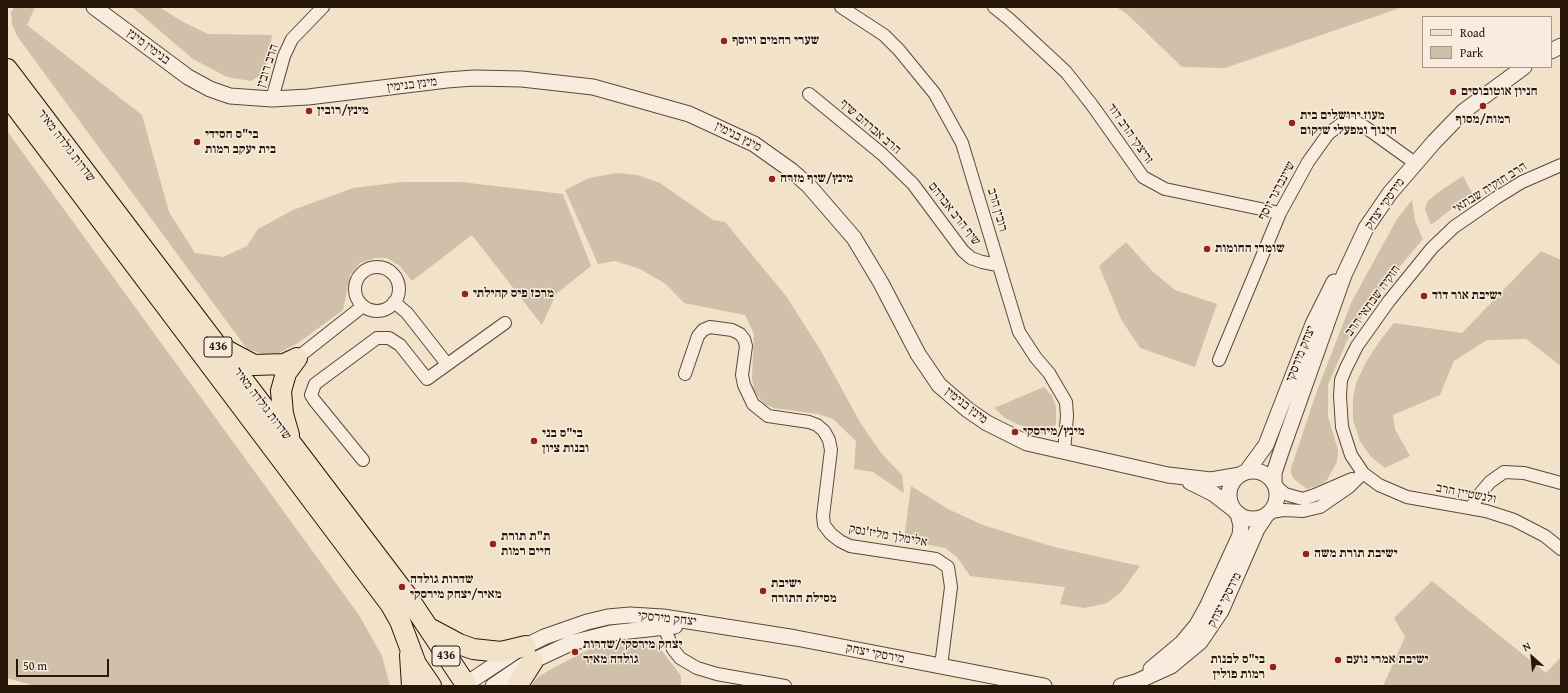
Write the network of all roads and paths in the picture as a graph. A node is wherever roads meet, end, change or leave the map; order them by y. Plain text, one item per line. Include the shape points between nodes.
1 (94, 7) edge
2 (113, 7) edge
3 (323, 7) edge
4 (841, 7) edge
5 (994, 7) edge
6 (1561, 46) edge
7 (1552, 50) edge
8 (173, 66) junction
9 (1523, 68) edge
10 (7, 69) edge
11 (809, 94) dead end
12 (7, 95) edge
13 (272, 99) junction
14 (1415, 163) junction
15 (1561, 165) edge
16 (913, 184) joint
17 (1280, 213) junction
18 (1360, 239) junction
19 (1438, 242) joint
20 (998, 265) junction
21 (394, 302) junction
22 (363, 306) junction
23 (505, 323) dead end
24 (212, 339) junction
25 (297, 358) junction
26 (1219, 360) dead end
27 (447, 364) junction
28 (685, 374) dead end
29 (1306, 382) joint
30 (293, 446) junction
31 (1064, 452) junction
32 (363, 460) dead end
33 (1244, 473) junction
34 (1363, 473) junction
35 (1176, 476) junction
36 (1561, 483) edge
37 (1275, 484) junction
38 (1472, 508) junction
39 (1235, 511) junction
40 (1268, 514) junction
41 (1561, 549) edge
42 (706, 623) junction
43 (427, 626) junction
44 (664, 627) junction
45 (409, 649) junction
46 (529, 653) junction
47 (941, 666) junction
48 (1136, 682) junction
49 (466, 685) edge
50 (412, 686) edge
51 (432, 686) edge
52 (493, 686) edge
53 (517, 686) edge
54 (785, 686) edge
55 (1044, 686) edge
56 (1121, 686) edge

1 - 8 street, בנימין מינץ
2 - 8 street, בנימין מינץ
3 - 13 street, הרב רובין via 292,39 284,56
4 - 20 street, רובין הרב via 884,35 920,73 935,94 962,143
5 - 17 street, זריצקי הרב דוד via 1066,72 1143,177 1165,189
6 - 7 street
8 - 13 street, מינץ בנימין via 210,89 230,96
9 - 14 street, מירסקי יצחק via 1464,111
10 - 24 main road, שדרות גולדה מאיר / 436
11 - 16 street, הרב אברהם שיף via 882,154
12 - 45 main road, שדרות גולדה מאיר / 436 via 391,605 400,621
13 - 31 street, מינץ בנימין via 326,96 474,78 541,80 618,93 689,114 731,132 792,170 825,203 854,238 918,354 947,393 998,430 1027,443
14 - 17 street, שיינברגר יוסף via 1366,127 1356,122 1341,124 1328,134 1308,162
14 - 18 street, מירסקי יצחק via 1390,193
15 - 19 street, הרב חזקיה שבתאי via 1522,182 1496,198 1454,227
16 - 20 street, שיף הרב אברהם via 971,258
17 - 26 street, שיינברגר יוסף
18 - 29 street, מירסקי יצחק via 1344,275
18 - 33 street, יצחק מירסקי via 1326,296 1296,364 1266,445
19 - 34 street, חזקיה שבתאי הרב via 1374,320 1357,346 1341,380 1342,427 1351,455
20 - 31 street, רובין הרב via 1020,332 1066,402
21 - 22 street via 386,309 375,311
21 - 22 street via 399,291 393,274 380,267 369,268 357,278 355,286 355,294
21 - 27 street via 407,313
22 - 25 street
23 - 27 street
24 - 25 main road via 234,355 254,365 284,364
24 - 30 main road, שדרות גולדה מאיר / 436
25 - 30 main road via 286,373 281,391 283,414
27 - 32 street via 427,379 400,345 389,338 377,338 316,384 311,394 314,400
28 - 47 street, אלימלך מליז'נסק via 698,336 703,330 710,327 732,330 740,334 746,346 742,374 744,385 753,404 768,416 817,425 829,440 831,450 823,516 824,525 831,534 850,546 936,559 948,567 951,587
29 - 37 street, יצחק מירסקי via 1276,466
30 - 43 main road, שדרות גולדה מאיר / 436
31 - 35 street, מינץ בנימין
33 - 35 street via 1211,480
33 - 37 street via 1262,472
33 - 39 street via 1234,480 1228,493
34 - 37 street via 1308,498 1291,496
34 - 38 street, ולנשטיין הרב via 1379,485 1407,497
34 - 40 street via 1349,487 1320,507
35 - 39 street via 1201,486
36 - 38 street via 1524,473 1504,472 1478,495
37 - 40 street via 1278,500
38 - 41 street, ולנשטיין הרב via 1521,523 1545,536
39 - 40 street via 1251,520
39 - 48 street via 1241,525 1240,535 1198,624 1182,643
40 - 48 street, מירסקי יצחק via 1257,529 1221,611 1200,642 1171,666
42 - 44 street, יצחק מירסקי
42 - 46 street, יצחק מירסקי via 664,617 608,616 565,628
42 - 47 street, מירסקי יצחק
43 - 46 main road via 473,649
43 - 49 main road, שדרות גולדה מאיר / 436
44 - 46 street, יצחק מירסקי via 637,628
44 - 54 street via 673,650 680,658 697,668
45 - 50 main road
45 - 51 main road, שדרות גולדה מאיר / 436
46 - 49 street, יצחק מירסקי
46 - 52 street, יצחק מירסקי
46 - 53 main road
47 - 55 street, מירסקי יצחק
48 - 56 street, מירסקי יצחק

